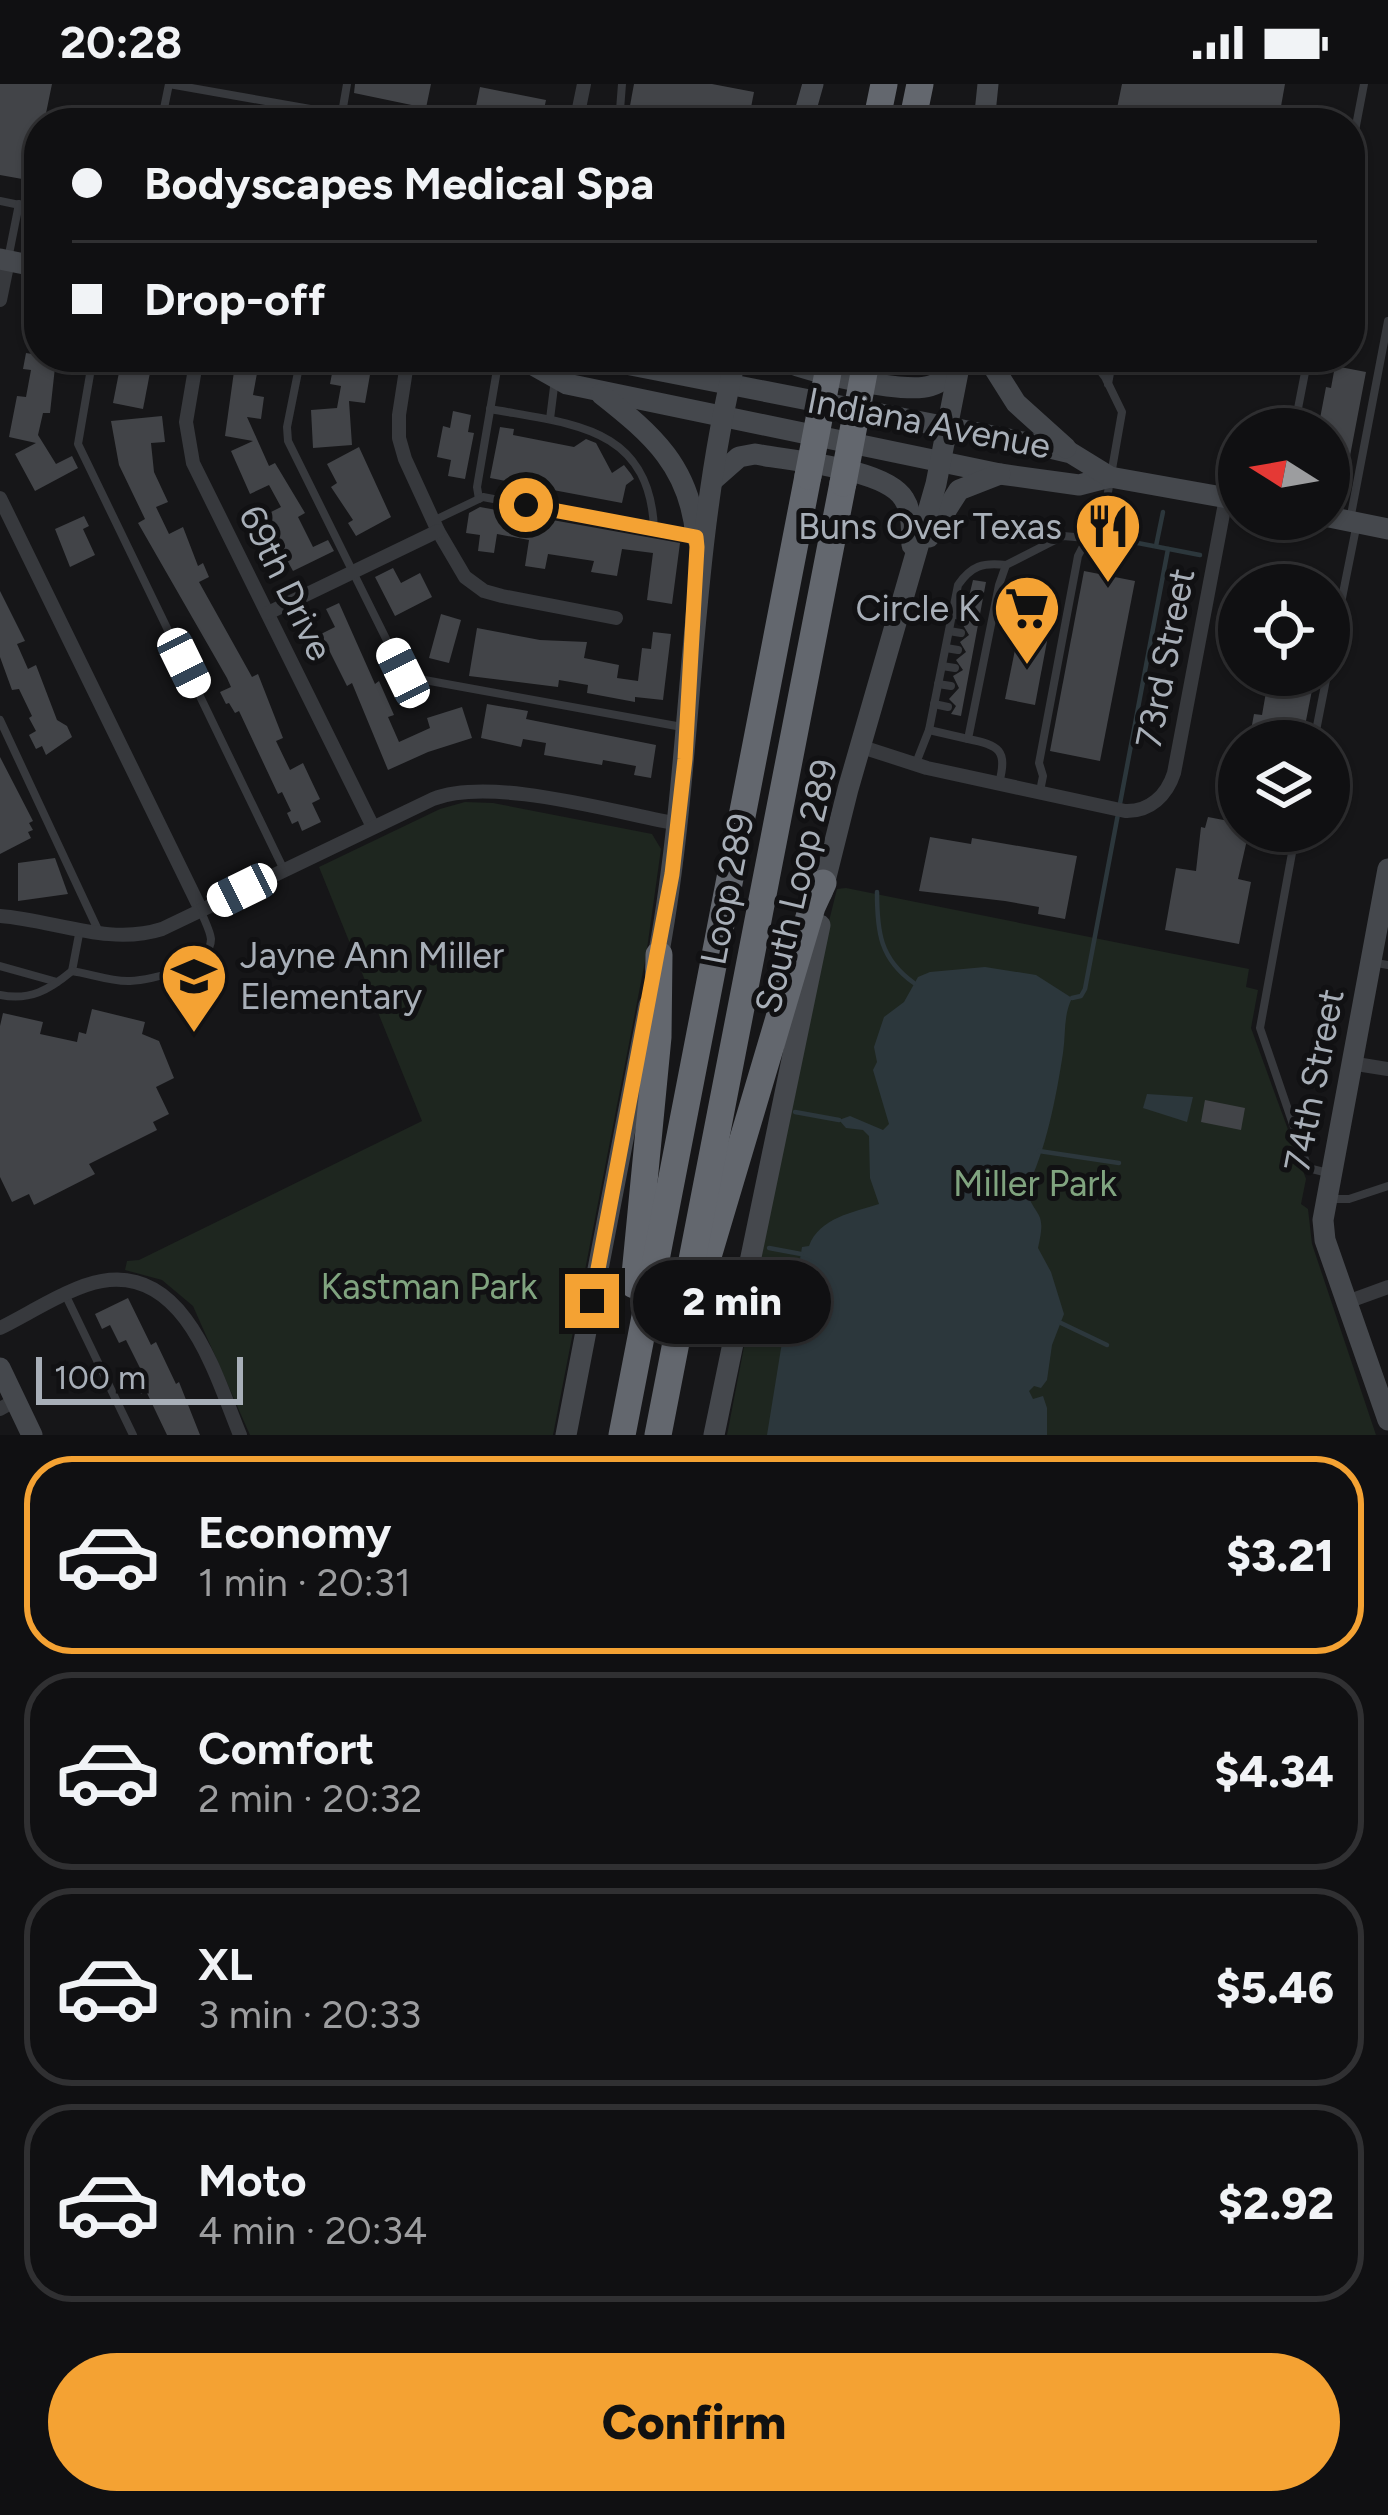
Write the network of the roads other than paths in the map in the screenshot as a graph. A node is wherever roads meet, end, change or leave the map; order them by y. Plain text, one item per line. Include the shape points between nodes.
1 (164, 108) edge
2 (305, 108) edge
3 (0, 201) edge
4 (19, 205) junction
5 (24, 206) edge
6 (4, 260) edge
7 (0, 300) edge
8 (1388, 321) edge
9 (90, 372) edge
10 (194, 372) edge
11 (299, 372) edge
12 (405, 372) edge
13 (499, 372) edge
14 (556, 372) edge
15 (560, 372) edge
16 (674, 372) edge
17 (733, 372) edge
18 (828, 372) edge
19 (829, 372) edge
20 (864, 372) edge
21 (951, 372) edge
22 (959, 372) edge
23 (995, 372) edge
24 (1100, 372) edge
25 (1110, 372) edge
26 (1305, 372) edge
27 (730, 384) junction
28 (1108, 384) junction
29 (596, 390) junction
30 (1298, 408) edge
31 (490, 410) junction
32 (724, 416) junction
33 (550, 419) junction
34 (950, 428) junction
35 (1071, 453) junction
36 (942, 461) junction
37 (1000, 474) junction
38 (1110, 477) junction
39 (713, 481) junction
40 (1218, 496) edge
41 (0, 498) edge
42 (1350, 498) edge
43 (479, 499) junction
44 (1350, 522) edge
45 (436, 526) junction
46 (655, 529) junction
47 (1388, 529) edge
48 (696, 537) junction
49 (1087, 538) junction
50 (1223, 540) edge
51 (913, 564) junction
52 (1006, 565) junction
53 (352, 571) junction
54 (695, 592) junction
55 (956, 597) junction
56 (968, 600) dead end
57 (982, 602) dead end
58 (995, 605) junction
59 (268, 613) junction
60 (952, 614) junction
61 (616, 617) dead end
62 (964, 617) dead end
63 (979, 620) dead end
64 (992, 622) junction
65 (949, 631) junction
66 (961, 633) dead end
67 (976, 636) dead end
68 (988, 639) junction
69 (946, 648) junction
70 (958, 650) dead end
71 (973, 653) dead end
72 (985, 655) junction
73 (942, 666) junction
74 (955, 668) dead end
75 (970, 671) dead end
76 (981, 673) junction
77 (938, 683) junction
78 (951, 686) dead end
79 (966, 688) dead end
80 (978, 691) junction
81 (934, 704) junction
82 (948, 706) dead end
83 (0, 720) edge
84 (687, 728) junction
85 (928, 730) junction
86 (968, 739) junction
87 (862, 747) junction
88 (916, 764) junction
89 (999, 784) junction
90 (1040, 792) junction
91 (677, 824) junction
92 (373, 827) junction
93 (1292, 852) edge
94 (1388, 869) edge
95 (284, 870) junction
96 (823, 883) junction
97 (201, 910) junction
98 (0, 916) edge
99 (80, 929) junction
100 (100, 933) junction
101 (659, 955) junction
102 (1379, 963) edge
103 (0, 966) edge
104 (72, 971) junction
105 (58, 982) junction
106 (0, 995) edge
107 (1350, 1063) junction
108 (1388, 1070) edge
109 (1329, 1174) junction
110 (1388, 1186) edge
111 (1325, 1198) junction
112 (1388, 1287) edge
113 (66, 1296) junction
114 (1347, 1302) junction
115 (0, 1328) edge
116 (671, 1364) junction
117 (0, 1367) edge
118 (1383, 1389) edge
119 (8, 1405) edge
120 (1388, 1420) edge
121 (32, 1435) edge
122 (133, 1435) edge
123 (240, 1435) edge
124 (566, 1435) edge
125 (618, 1435) edge
126 (658, 1435) edge
127 (714, 1435) edge

1 - 2 lane via 169,84
3 - 4 lane
4 - 5 lane
4 - 6 lane
6 - 7 street
8 - 42 lane
9 - 95 lane via 78,444
10 - 59 street, 69th Drive via 186,422 193,463
11 - 53 lane via 288,441
12 - 45 street via 399,438
13 - 31 lane
14 - 33 lane
15 - 29 main road, Indiana Avenue via 567,384
16 - 27 main road, Indiana Avenue
17 - 27 main road
18 - 125 highway, Loop 289, bridge
19 - 21 main road via 912,388
20 - 116 highway, Loop 289, bridge
22 - 34 main road, South Loop 289
23 - 35 main road
24 - 28 lane
25 - 28 lane
26 - 30 lane
27 - 32 main road
27 - 34 main road, Indiana Avenue
28 - 38 lane via 1122,412
29 - 32 main road, Indiana Avenue
29 - 48 main road via 666,454 683,480
31 - 33 lane
31 - 43 lane
32 - 36 main road, Indiana Avenue
32 - 39 main road
33 - 46 lane via 626,450 643,474
34 - 35 main road, Indiana Avenue
34 - 36 main road, South Loop 289
35 - 38 main road, Indiana Avenue
36 - 37 main road, Indiana Avenue
36 - 51 main road, South Loop 289
37 - 38 main road, Indiana Avenue via 1079,485
37 - 51 main road via 959,490
38 - 40 main road, Indiana Avenue
38 - 49 lane via 1104,515
39 - 51 main road via 754,454 878,479 904,497
39 - 54 main road
41 - 97 street
43 - 45 lane
43 - 46 lane
44 - 47 main road
45 - 53 street
45 - 61 street via 465,578 484,591
46 - 48 lane
48 - 54 main road
49 - 52 lane via 1063,536
49 - 90 lane via 1043,740
50 - 90 street, 73rd Street via 1169,789 1137,811
51 - 87 main road, South Loop 289
52 - 55 lane via 968,570
52 - 58 lane
53 - 59 street
53 - 84 lane via 403,673
54 - 84 main road
55 - 56 lane
55 - 60 lane
57 - 58 lane
58 - 64 lane
59 - 92 street, 69th Drive
60 - 62 lane
60 - 65 lane
63 - 64 lane
64 - 68 lane
65 - 66 lane
65 - 69 lane
67 - 68 lane
68 - 72 lane
69 - 70 lane
69 - 73 lane
71 - 72 lane
72 - 76 lane
73 - 74 lane
73 - 77 lane
75 - 76 lane
76 - 80 lane
77 - 78 lane
77 - 81 lane
79 - 80 lane
80 - 86 lane
81 - 82 lane
81 - 85 lane
83 - 100 lane
84 - 91 main road
85 - 86 lane
85 - 88 lane
86 - 89 lane via 1000,752
87 - 88 street
87 - 96 main road, South Loop 289
88 - 89 street
89 - 90 street
91 - 92 street via 474,788
91 - 101 main road
92 - 95 street
93 - 109 lane via 1260,1036 1308,1168
94 - 102 main road, 74th Street
95 - 97 street
96 - 116 highway
96 - 127 main road, South Loop 289
97 - 100 street via 140,936
97 - 104 lane via 211,937 200,959 128,981
98 - 99 street
99 - 100 street
99 - 104 lane
101 - 124 main road
101 - 125 highway
102 - 107 main road, 74th Street
103 - 105 lane
104 - 105 lane
105 - 106 lane via 23,1000
107 - 108 street
107 - 109 main road, 74th Street
109 - 111 main road, 74th Street
110 - 111 lane
111 - 114 main road, 74th Street via 1325,1240
112 - 114 street
113 - 115 street
113 - 122 lane
113 - 123 street via 106,1280 169,1299 190,1326
114 - 118 main road, 74th Street
116 - 126 highway, Loop 289
117 - 119 main road
118 - 120 main road, 74th Street
119 - 121 main road

